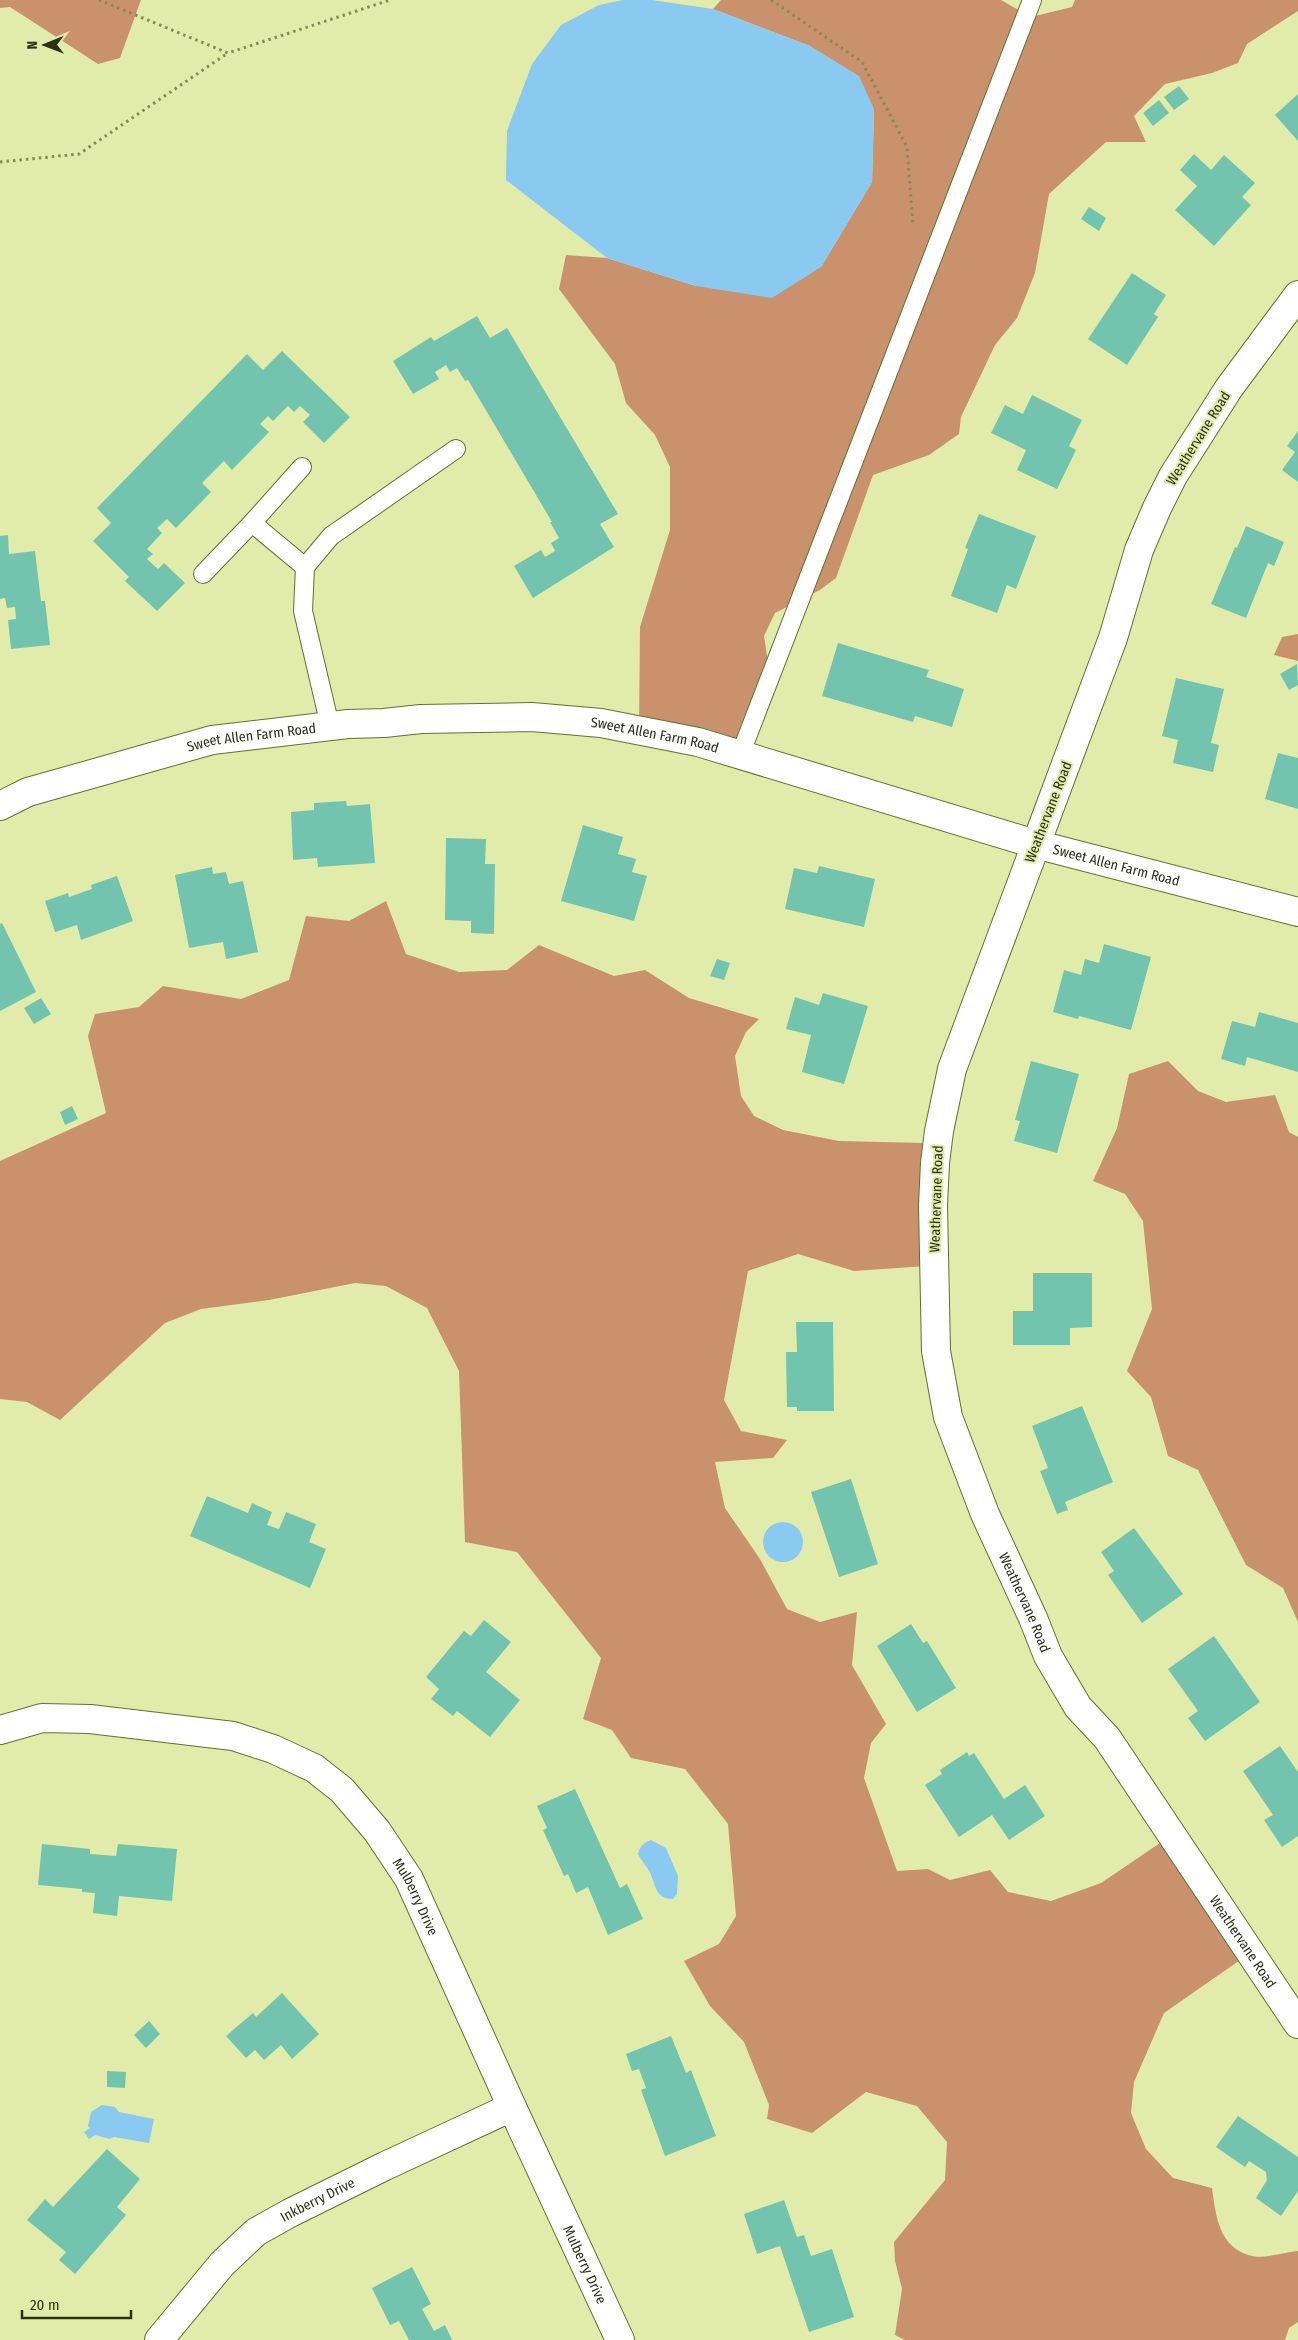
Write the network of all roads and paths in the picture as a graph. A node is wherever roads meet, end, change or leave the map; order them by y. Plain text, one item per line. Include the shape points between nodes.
1 (99, 0) edge
2 (390, 0) edge
3 (771, 0) edge
4 (1032, 0) edge
5 (228, 53) junction
6 (0, 162) edge
7 (913, 226) dead end
8 (1298, 295) edge
9 (456, 449) dead end
10 (302, 467) dead end
11 (252, 523) junction
12 (305, 567) junction
13 (203, 574) dead end
14 (330, 726) junction
15 (740, 755) junction
16 (0, 806) edge
17 (1035, 844) junction
18 (1298, 912) edge
19 (0, 1730) edge
20 (1298, 2024) edge
21 (512, 2107) junction
22 (159, 2340) edge
23 (620, 2340) edge

1 - 5 path
2 - 5 path
3 - 7 path via 862,62 907,146
4 - 15 lane
5 - 6 path via 79,154
8 - 17 street, Weathervane Road via 1229,388 1173,476 1157,508 1140,550 1113,638
9 - 12 lane via 331,536
10 - 11 lane
11 - 12 lane
11 - 13 lane
12 - 14 lane via 303,611
14 - 15 street, Sweet Allen Farm Road via 421,719 532,717 601,723 698,742
14 - 16 street, Sweet Allen Farm Road via 212,740 28,792
15 - 17 street, Sweet Allen Farm Road
17 - 18 street, Sweet Allen Farm Road
17 - 20 street, Weathervane Road via 952,1069 939,1131 933,1205 936,1351 948,1417 985,1514 1066,1690 1107,1738
19 - 21 street, Mulberry Drive via 42,1718 90,1719 233,1736 273,1749 314,1768 342,1790 378,1831 409,1879
21 - 22 street, Inkberry Drive via 384,2166 256,2232 222,2264
21 - 23 street, Mulberry Drive

